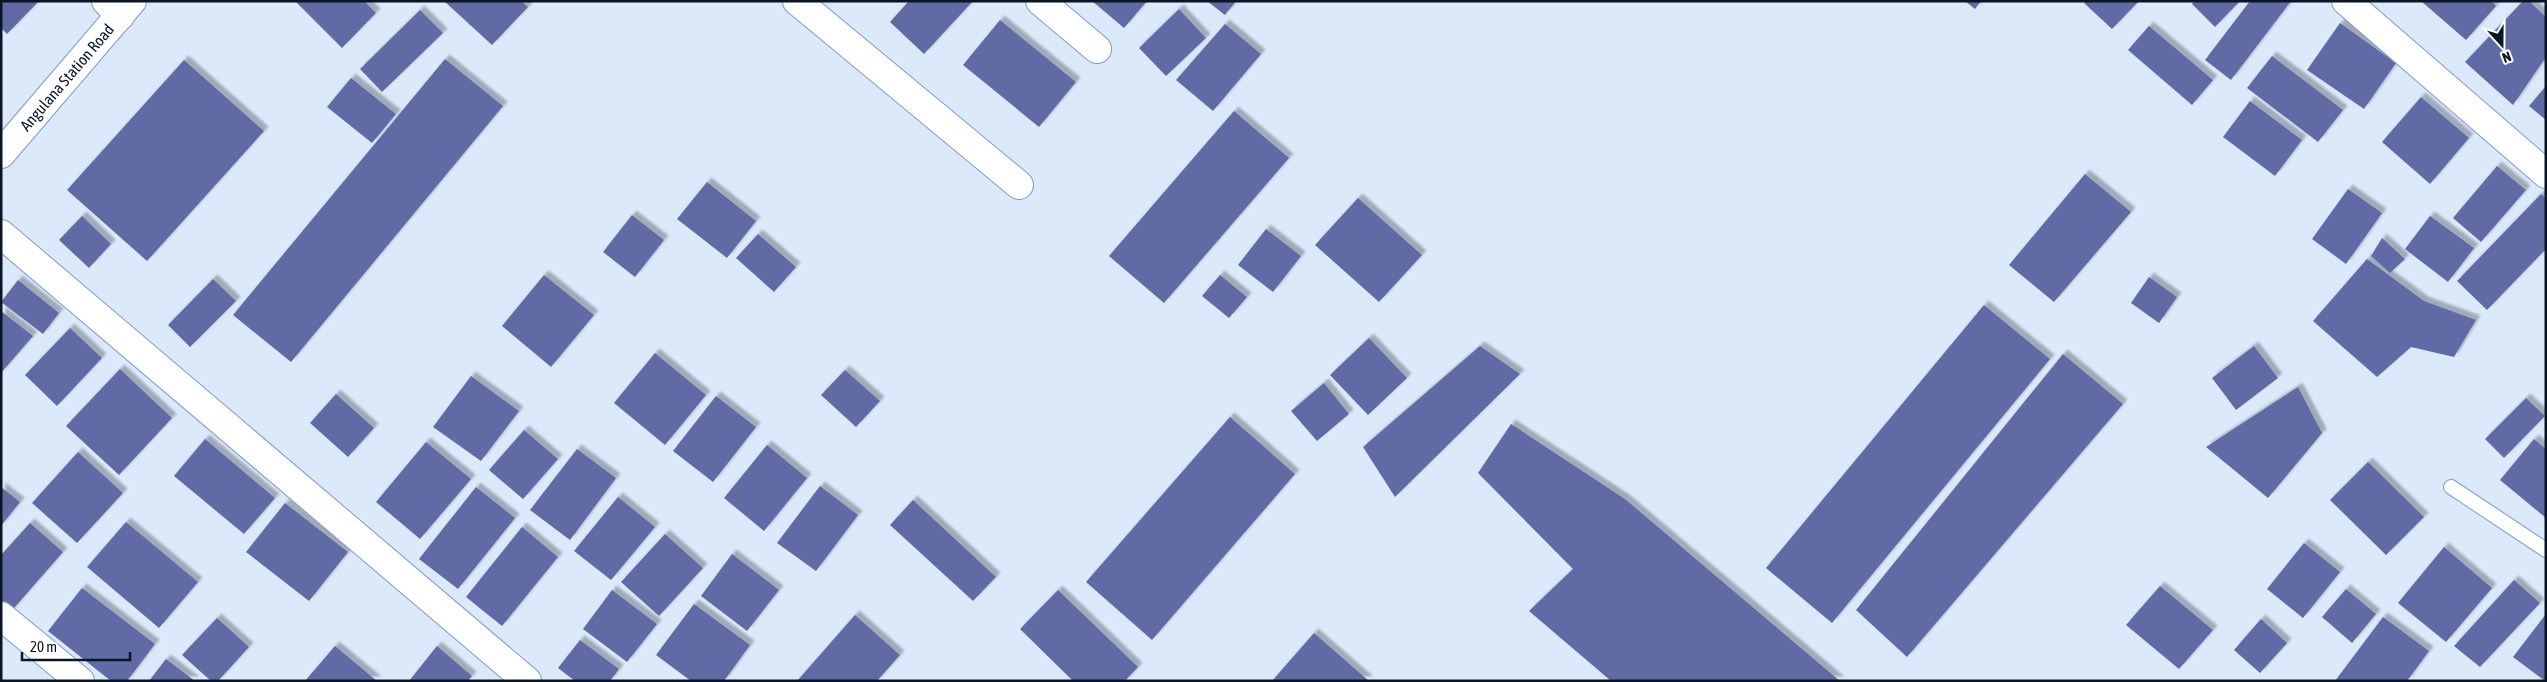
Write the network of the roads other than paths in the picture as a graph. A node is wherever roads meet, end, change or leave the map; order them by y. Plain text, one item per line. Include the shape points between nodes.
1 (796, 1) edge
2 (1040, 1) edge
3 (2346, 1) edge
4 (119, 6) edge
5 (1096, 48) dead end
6 (1, 154) edge
7 (2546, 174) edge
8 (1019, 185) dead end
9 (1, 234) edge
10 (2451, 487) dead end
11 (2546, 550) edge
12 (1, 616) edge
13 (80, 681) edge
14 (527, 681) edge

1 - 8 street
2 - 5 street
3 - 7 street
4 - 6 street, Angulana Station Road
9 - 14 street
10 - 11 lane
12 - 13 street

